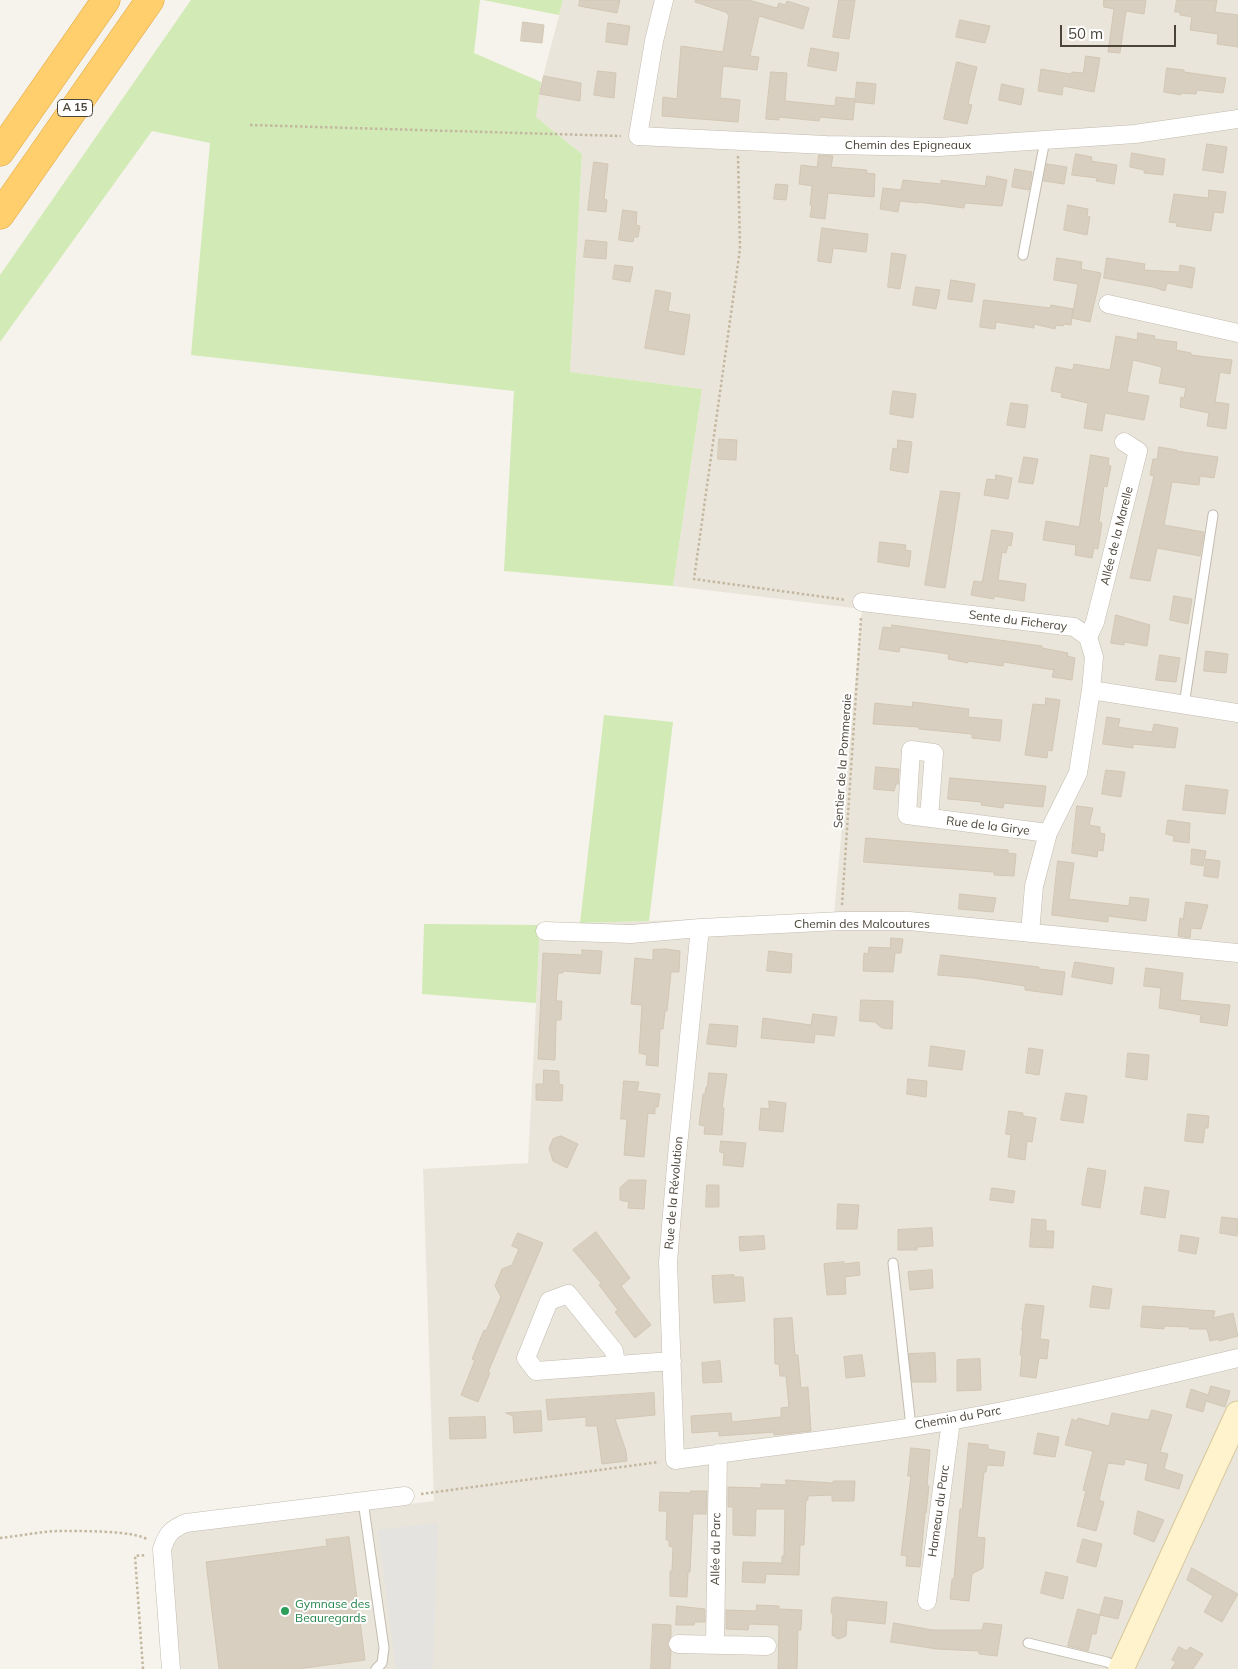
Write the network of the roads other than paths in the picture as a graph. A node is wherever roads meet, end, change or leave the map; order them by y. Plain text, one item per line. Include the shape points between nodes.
1 (106, 0) edge
2 (150, 0) edge
3 (664, 0) edge
4 (1238, 118) edge
5 (1045, 140) junction
6 (0, 152) edge
7 (0, 215) edge
8 (1024, 255) dead end
9 (1108, 304) dead end
10 (1238, 333) edge
11 (1124, 442) dead end
12 (1213, 515) dead end
13 (862, 602) road end
14 (1088, 637) junction
15 (1091, 690) junction
16 (1184, 705) junction
17 (1238, 713) edge
18 (929, 818) dead end
19 (1048, 834) junction
20 (700, 928) junction
21 (545, 931) dead end
22 (1030, 933) junction
23 (1238, 953) edge
24 (892, 1263) dead end
25 (1238, 1358) edge
26 (672, 1361) junction
27 (616, 1365) junction
28 (1238, 1414) edge
29 (951, 1421) junction
30 (911, 1427) junction
31 (1238, 1441) edge
32 (718, 1453) junction
33 (675, 1460) joint
34 (405, 1496) road end
35 (364, 1501) junction
36 (926, 1601) dead end
37 (678, 1644) dead end
38 (715, 1644) junction
39 (1028, 1644) dead end
40 (767, 1646) dead end
41 (171, 1669) edge
42 (376, 1669) edge
43 (1121, 1669) edge
44 (1131, 1669) edge

1 - 6 highway, A 15
2 - 7 highway, A 15
3 - 5 street, Chemin des Epigneaux via 638,136 939,147
4 - 5 street, Chemin des Epigneaux via 1135,134
5 - 8 lane
9 - 10 street
11 - 14 street, Allée de la Marelle via 1138,450 1095,622
12 - 16 lane
13 - 14 street, Sente du Ficheray via 1074,627
14 - 15 street via 1094,657
15 - 16 street
15 - 19 street via 1078,773
16 - 17 street
18 - 19 street, Rue de la Girye
19 - 22 street via 1034,886
20 - 21 street, Chemin des Malcoutures via 631,934
20 - 22 street, Chemin des Malcoutures via 909,921
20 - 26 street, Rue de la Révolution via 668,1262
22 - 23 street, Chemin des Malcoutures
24 - 30 lane
25 - 29 street, Chemin du Parc via 1123,1386
26 - 27 street
26 - 33 street, Rue de la Révolution
27 - 27 street via 536,1371 526,1358 549,1301 568,1294 614,1351
28 - 43 main road
29 - 30 street, Chemin du Parc
29 - 36 street, Hameau du Parc
30 - 32 street, Chemin du Parc via 835,1440
31 - 44 main road
32 - 33 street, Chemin du Parc
32 - 38 street, Allée du Parc
34 - 35 street
35 - 41 street via 186,1523 173,1528 162,1551
35 - 42 lane via 384,1648 382,1663
37 - 38 street
38 - 40 street
39 - 43 lane via 1107,1662

